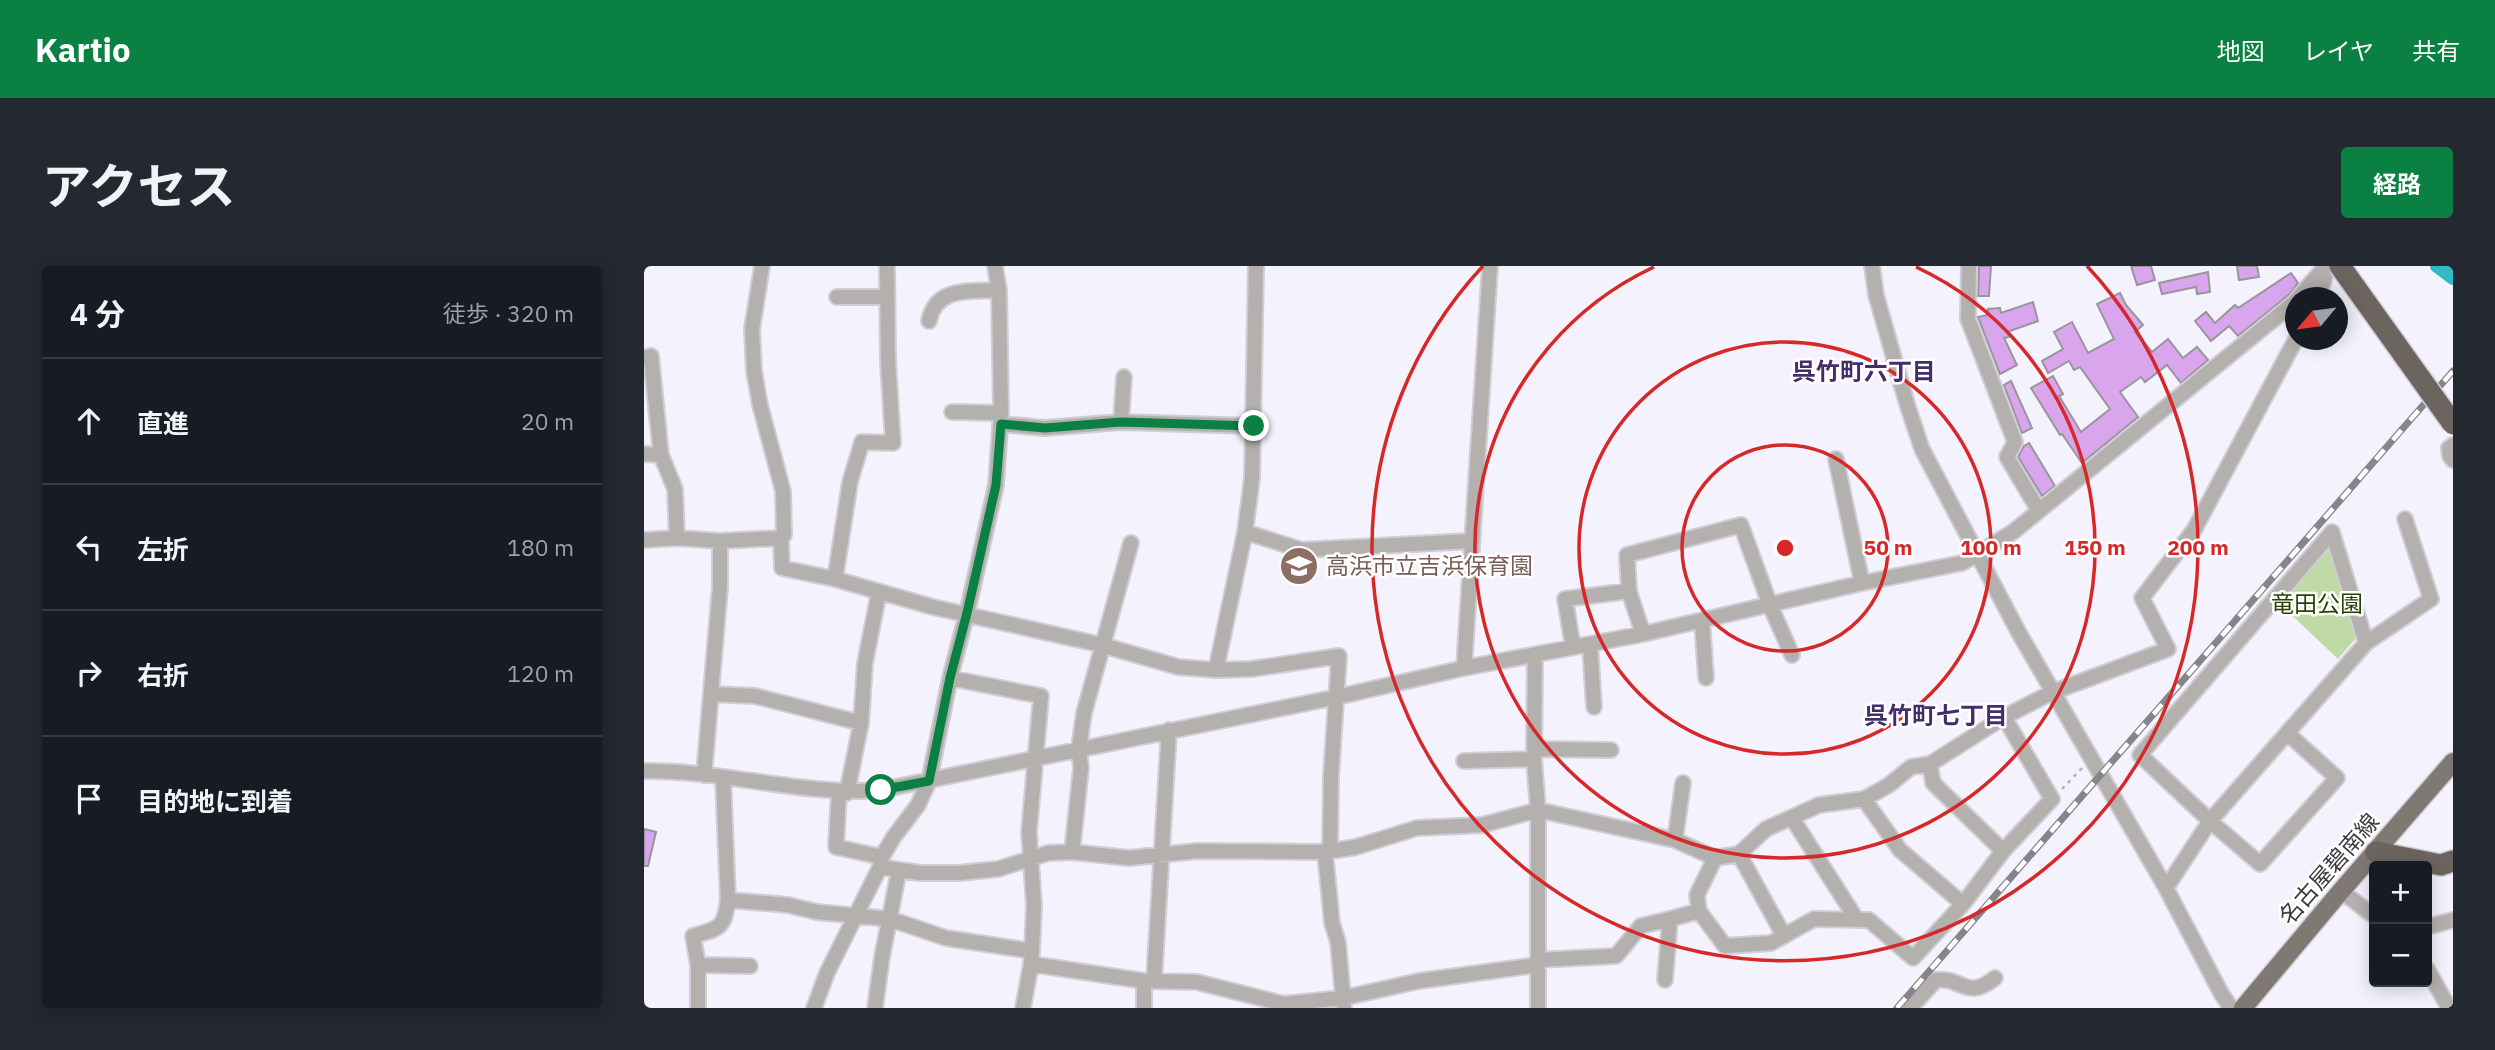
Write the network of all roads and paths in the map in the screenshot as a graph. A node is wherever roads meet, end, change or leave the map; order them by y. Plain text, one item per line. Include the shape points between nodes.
1 (762, 266) edge
2 (887, 266) edge
3 (995, 266) edge
4 (1256, 266) edge
5 (1490, 266) edge
6 (1872, 266) edge
7 (1969, 266) edge
8 (2326, 267) edge
9 (2308, 287) edge
10 (2321, 287) edge
11 (999, 290) junction
12 (837, 297) dead end
13 (887, 297) junction
14 (2285, 309) edge
15 (929, 321) dead end
16 (2289, 350) edge
17 (644, 358) edge
18 (1124, 377) dead end
19 (952, 412) dead end
20 (1001, 419) junction
21 (1121, 422) junction
22 (2453, 424) edge
23 (1254, 426) junction
24 (2453, 445) edge
25 (644, 454) edge
26 (661, 454) junction
27 (1836, 459) dead end
28 (2453, 460) edge
29 (2039, 511) junction
30 (2405, 519) dead end
31 (1245, 532) junction
32 (677, 538) junction
33 (781, 538) junction
34 (644, 540) edge
35 (720, 541) junction
36 (1471, 541) junction
37 (1131, 543) dead end
38 (1977, 553) junction
39 (835, 579) junction
40 (1862, 583) junction
41 (1629, 591) junction
42 (879, 592) junction
43 (1770, 605) junction
44 (967, 613) junction
45 (1702, 620) junction
46 (1643, 634) junction
47 (2365, 643) junction
48 (1590, 644) junction
49 (1102, 645) junction
50 (1573, 647) junction
51 (1535, 655) junction
52 (1792, 655) dead end
53 (1464, 668) junction
54 (1216, 670) junction
55 (950, 678) junction
56 (1706, 678) dead end
57 (2053, 692) junction
58 (712, 694) junction
59 (1337, 696) junction
60 (1594, 707) dead end
61 (2004, 717) junction
62 (861, 723) junction
63 (1169, 730) junction
64 (2287, 733) junction
65 (1079, 748) junction
66 (1611, 750) dead end
67 (1534, 754) junction
68 (1035, 758) junction
69 (2091, 759) junction
70 (1465, 761) dead end
71 (2453, 762) edge
72 (1930, 764) junction
73 (644, 771) edge
74 (704, 775) junction
75 (723, 776) junction
76 (929, 781) junction
77 (1683, 783) dead end
78 (843, 792) junction
79 (1864, 799) junction
80 (2052, 799) junction
81 (1538, 810) junction
82 (1792, 818) junction
83 (2210, 821) junction
84 (1675, 840) junction
85 (2003, 850) junction
86 (1073, 852) junction
87 (1327, 852) junction
88 (2376, 852) junction
89 (1163, 854) junction
90 (1739, 854) junction
91 (1032, 858) junction
92 (1715, 858) junction
93 (2453, 861) edge
94 (881, 862) junction
95 (899, 870) junction
96 (2165, 888) junction
97 (2341, 891) junction
98 (728, 900) junction
99 (1963, 904) junction
100 (1699, 911) junction
101 (2369, 911) edge
102 (854, 917) junction
103 (890, 919) junction
104 (1670, 919) junction
105 (1857, 920) junction
106 (2453, 920) edge
107 (2432, 925) edge
108 (1784, 936) junction
109 (1032, 957) junction
110 (1537, 962) junction
111 (698, 965) junction
112 (750, 966) dead end
113 (1995, 978) dead end
114 (2432, 978) edge
115 (1665, 980) dead end
116 (1149, 981) junction
117 (1343, 1003) edge
118 (698, 1008) edge
119 (814, 1008) edge
120 (875, 1008) edge
121 (1023, 1008) edge
122 (1144, 1008) edge
123 (1538, 1008) edge
124 (1910, 1008) edge
125 (2231, 1008) edge
126 (2243, 1008) edge
127 (2449, 1008) edge

1 - 33 street via 752,330 754,371 783,491
2 - 13 street
3 - 11 street
4 - 23 street
5 - 36 street
6 - 38 street via 1922,449
7 - 29 street via 1968,319 2015,442 2007,457
8 - 9 street
8 - 10 street
8 - 22 highway, bridge
11 - 15 street via 949,293 932,308
11 - 20 street
12 - 13 street
13 - 39 street via 893,443 862,442 853,467
14 - 29 street
16 - 57 street via 2194,530 2142,598 2168,649
17 - 26 street via 652,356
18 - 21 street
19 - 20 street
20 - 21 street via 1045,428
20 - 44 street via 996,485
21 - 23 street
23 - 31 street
24 - 28 street via 2449,448
25 - 26 street
26 - 32 street via 675,489
27 - 40 street
29 - 38 street
30 - 47 street via 2431,599
31 - 36 street via 1302,550
31 - 54 street
32 - 34 street
32 - 35 street
33 - 35 street
33 - 39 street via 782,568
35 - 58 street
36 - 53 street
37 - 49 street
38 - 40 street via 1962,563
38 - 57 street
39 - 42 street
40 - 43 street
41 - 43 street via 1627,555 1741,524
41 - 46 street
41 - 50 street via 1565,599
42 - 44 street
42 - 62 street via 865,663
43 - 45 street
43 - 52 street
44 - 49 street
44 - 55 street
45 - 46 street
45 - 56 street
46 - 48 street
47 - 64 street
47 - 83 street via 2332,532 2140,755
48 - 50 street
48 - 60 street
49 - 54 street via 1178,667
49 - 65 street
50 - 51 street
51 - 53 street
51 - 67 street
53 - 59 street
54 - 59 street via 1339,656
55 - 68 street via 1041,696
55 - 76 street
57 - 61 street
57 - 69 street
58 - 62 street via 755,696
58 - 74 street
59 - 63 street
59 - 87 street
61 - 72 street
61 - 80 street
62 - 78 street
63 - 65 street
63 - 89 street
64 - 83 street
64 - 83 street via 2337,778 2260,864
65 - 68 street
65 - 86 street
66 - 67 street
67 - 70 street
67 - 81 street
68 - 76 street
68 - 91 street via 1029,832
69 - 80 path
69 - 96 street
71 - 88 main road, 名古屋碧南線
72 - 79 street via 1911,766
72 - 85 street via 1933,783
73 - 74 street
74 - 75 street
75 - 78 street
75 - 98 street
76 - 78 street
76 - 94 street
77 - 84 street
78 - 94 street via 836,847
79 - 82 street via 1819,806
79 - 99 street via 1900,850
80 - 85 street
81 - 84 street
81 - 87 street via 1482,825 1417,828
81 - 110 street
82 - 90 street via 1766,829
82 - 105 street
83 - 96 street
84 - 92 street
85 - 99 street
86 - 89 street via 1129,858
86 - 91 street
87 - 89 street
87 - 117 street
88 - 93 highway via 2441,865
88 - 97 main road, 名古屋碧南線
89 - 116 street
90 - 92 street
90 - 108 street
91 - 95 street via 998,869 959,873
91 - 109 street
92 - 100 street via 1697,895
94 - 95 street
94 - 102 street
95 - 103 street
96 - 125 street
97 - 101 street
97 - 126 main road, 名古屋碧南線
98 - 102 street
98 - 111 street via 719,928 694,936
99 - 105 street via 1913,958 1870,920
100 - 104 street
100 - 108 street via 1725,946 1771,943
102 - 103 street
102 - 119 street
103 - 109 street
103 - 120 street
104 - 110 street via 1641,926 1616,956
104 - 115 street
105 - 108 street via 1814,919
106 - 107 street
109 - 116 street
109 - 121 street
110 - 117 street via 1419,981
110 - 123 street
111 - 112 street
111 - 118 street
113 - 124 street via 1974,989 1949,979 1936,980
114 - 127 street
116 - 117 street via 1197,982 1283,1004
116 - 122 street

